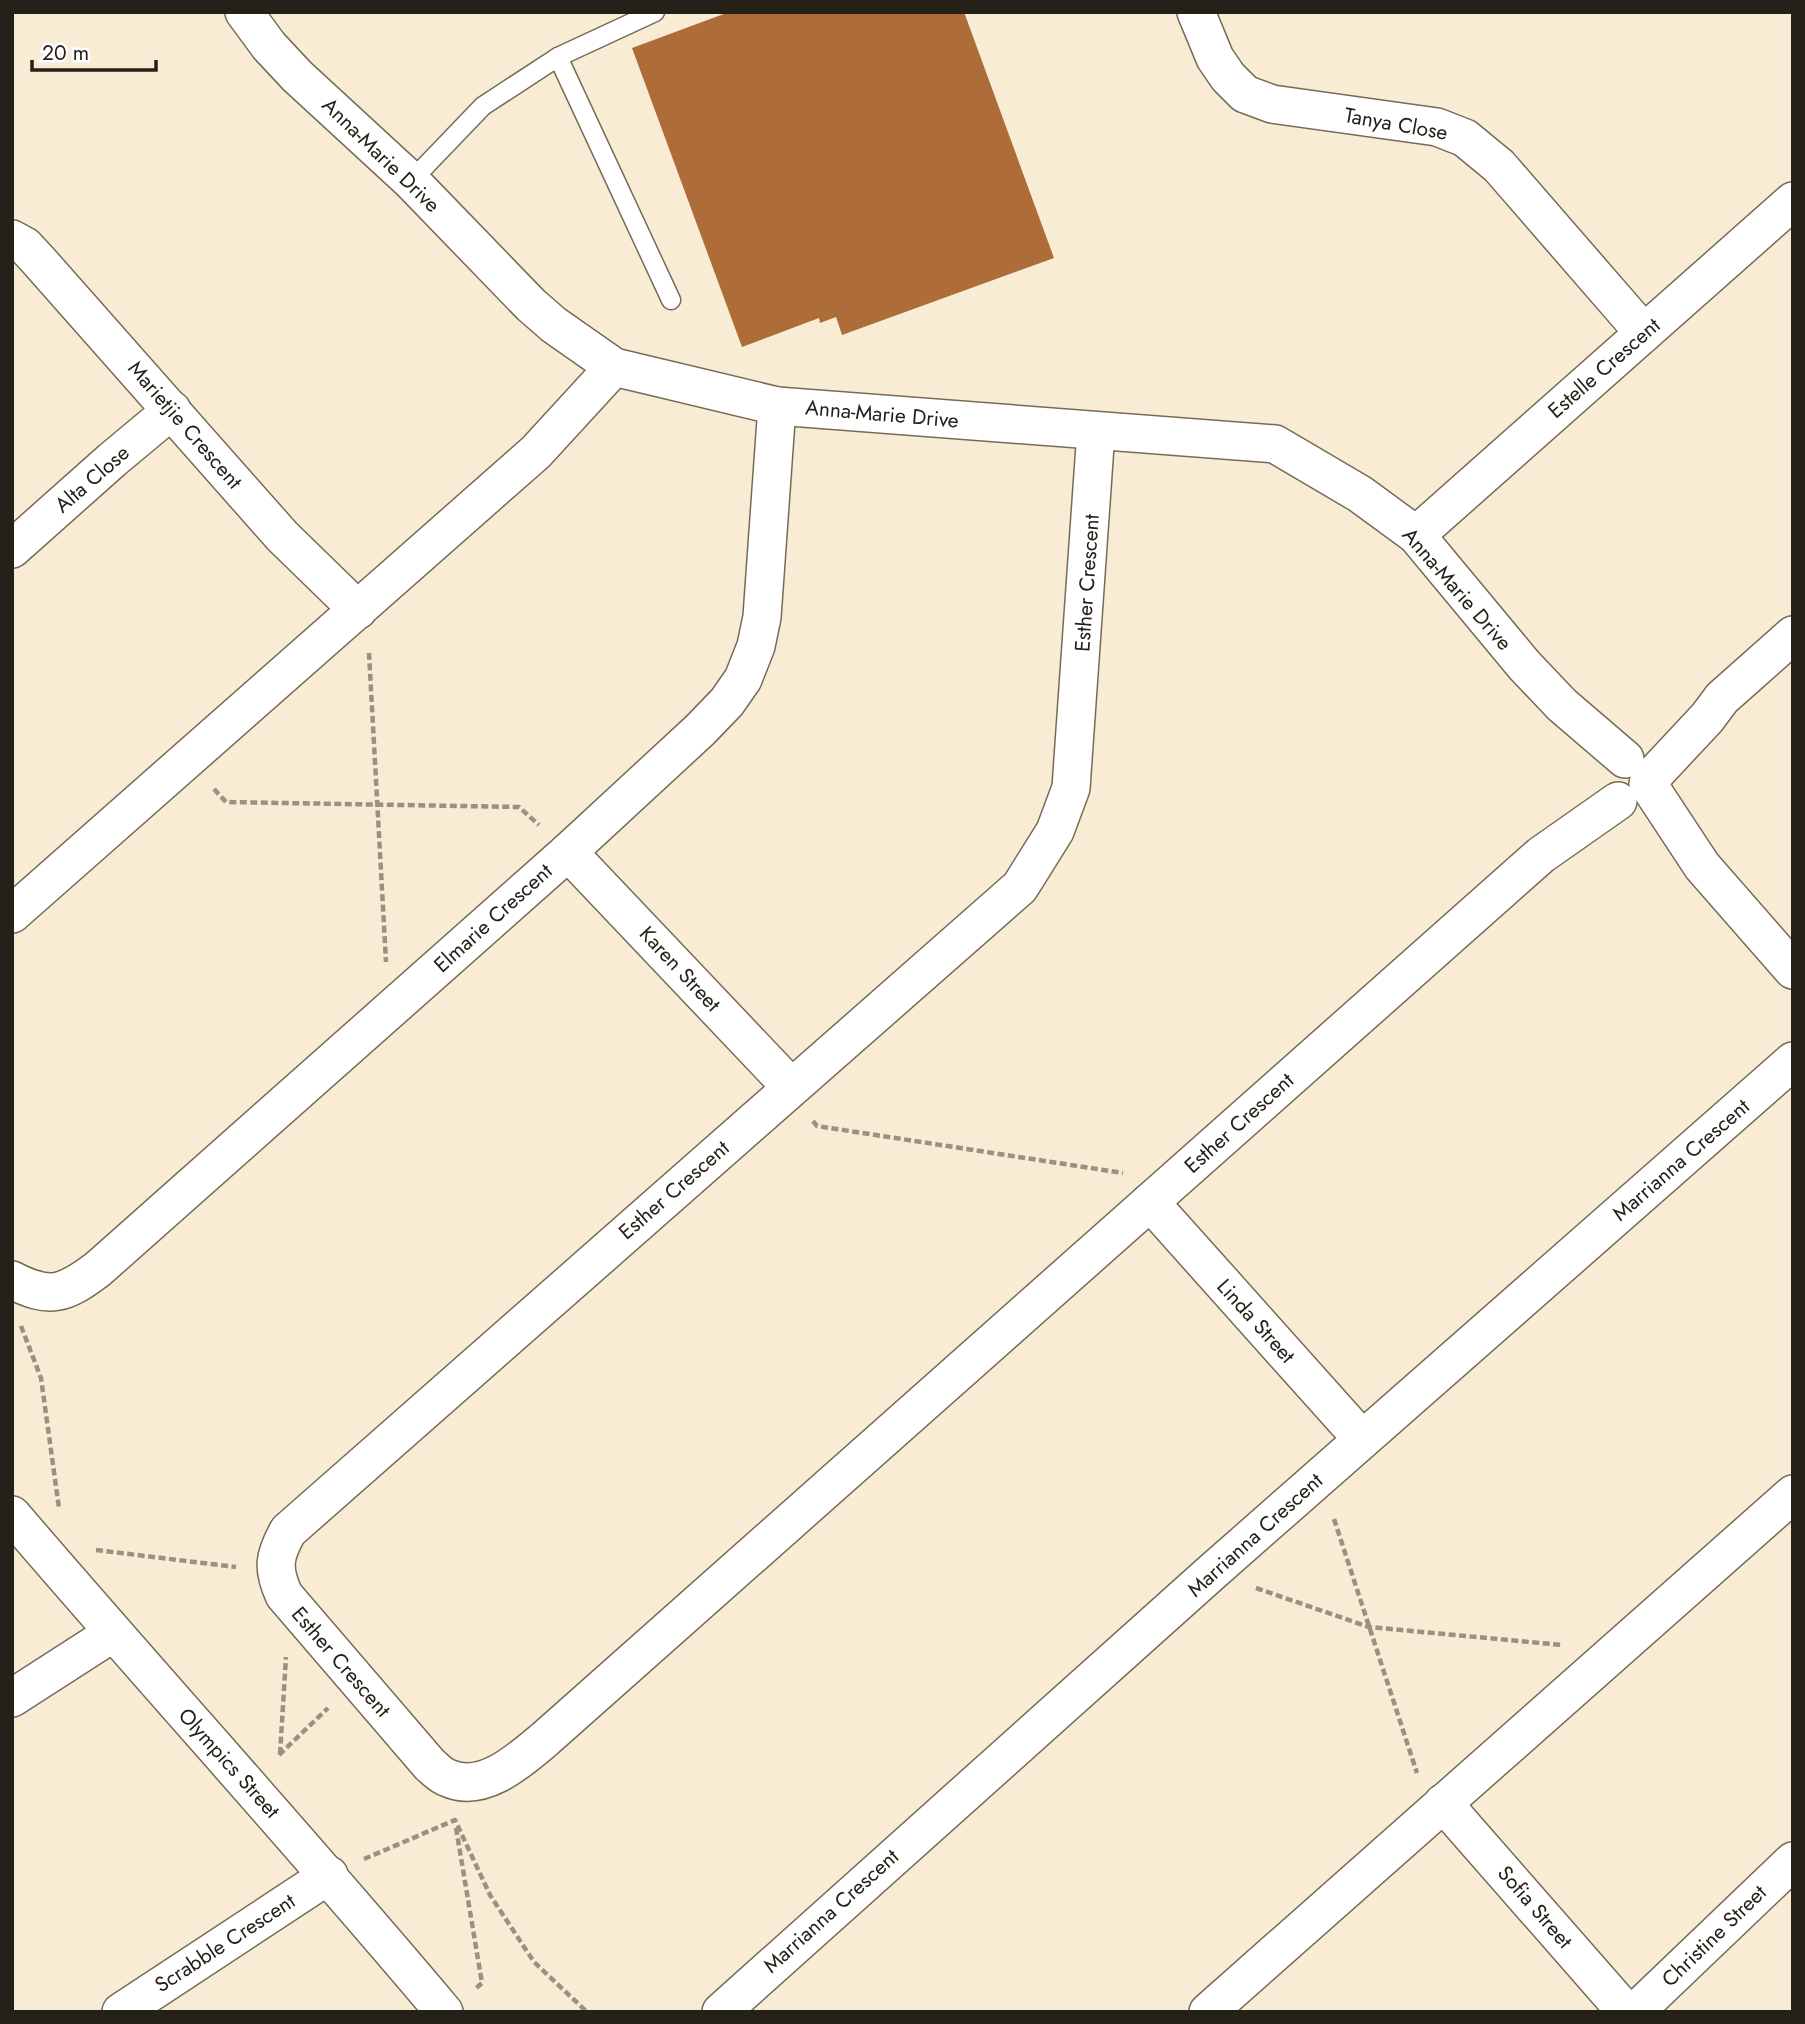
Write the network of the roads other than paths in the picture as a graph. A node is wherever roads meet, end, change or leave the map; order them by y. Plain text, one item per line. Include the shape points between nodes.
1 (244, 12) edge
2 (654, 12) edge
3 (1196, 12) edge
4 (558, 58) junction
5 (411, 181) junction
6 (1793, 201) edge
7 (12, 239) edge
8 (671, 300) dead end
9 (1644, 333) junction
10 (614, 367) junction
11 (777, 406) junction
12 (172, 410) junction
13 (1096, 431) junction
14 (1416, 536) junction
15 (12, 550) edge
16 (351, 616) junction
17 (1793, 635) edge
18 (1626, 781) junction
19 (568, 852) junction
20 (12, 914) edge
21 (1793, 970) edge
22 (1793, 1061) edge
23 (791, 1087) junction
24 (1150, 1202) junction
25 (22, 1285) edge
26 (1362, 1439) junction
27 (1793, 1494) edge
28 (12, 1515) edge
29 (113, 1633) junction
30 (12, 1698) edge
31 (1443, 1803) junction
32 (1793, 1861) edge
33 (329, 1875) junction
34 (121, 2012) edge
35 (444, 2012) edge
36 (720, 2012) edge
37 (1208, 2012) edge
38 (1626, 2012) edge
39 (1635, 2012) edge

1 - 5 street, Anna-Marie Drive via 297,76
2 - 4 lane
3 - 9 street, Tanya Close via 1215,58 1245,94 1272,104 1437,127 1465,138 1499,166
4 - 5 lane via 483,106
4 - 8 lane
5 - 10 street, Anna-Marie Drive via 531,305
6 - 9 street, Estelle Crescent
7 - 12 street, Marietjie Crescent via 25,246
9 - 14 street, Estelle Crescent
10 - 11 street, Anna-Marie Drive
10 - 16 street via 536,452
11 - 13 street, Anna-Marie Drive
11 - 19 street, Elmarie Crescent via 762,617 743,679 700,730
12 - 15 street, Alta Close
12 - 16 street, Marietjie Crescent
13 - 14 street, Anna-Marie Drive via 1275,444 1360,494
13 - 23 street, Esther Crescent via 1075,750 1071,788 1055,831 1020,887
14 - 18 street, Anna-Marie Drive via 1562,705 1585,754
16 - 20 street
17 - 18 street, Esther Crescent via 1722,698 1700,709
18 - 21 street, Anna-Marie Drive
18 - 24 street, Esther Crescent
19 - 23 street, Karen Street
19 - 25 street, Elmarie Crescent via 98,1269 76,1286 53,1292
22 - 26 street, Marrianna Crescent
23 - 24 street, Esther Crescent via 288,1531 276,1552 284,1595 446,1778 481,1780 510,1768
24 - 26 street, Linda Street
26 - 36 street, Marrianna Crescent
27 - 31 street
28 - 29 street, Olympics Street
29 - 30 street
29 - 33 street, Olympics Street
31 - 37 street
31 - 38 street, Sofia Street
32 - 39 street, Christine Street
33 - 34 street, Scrabble Crescent
33 - 35 street, Olympics Street

